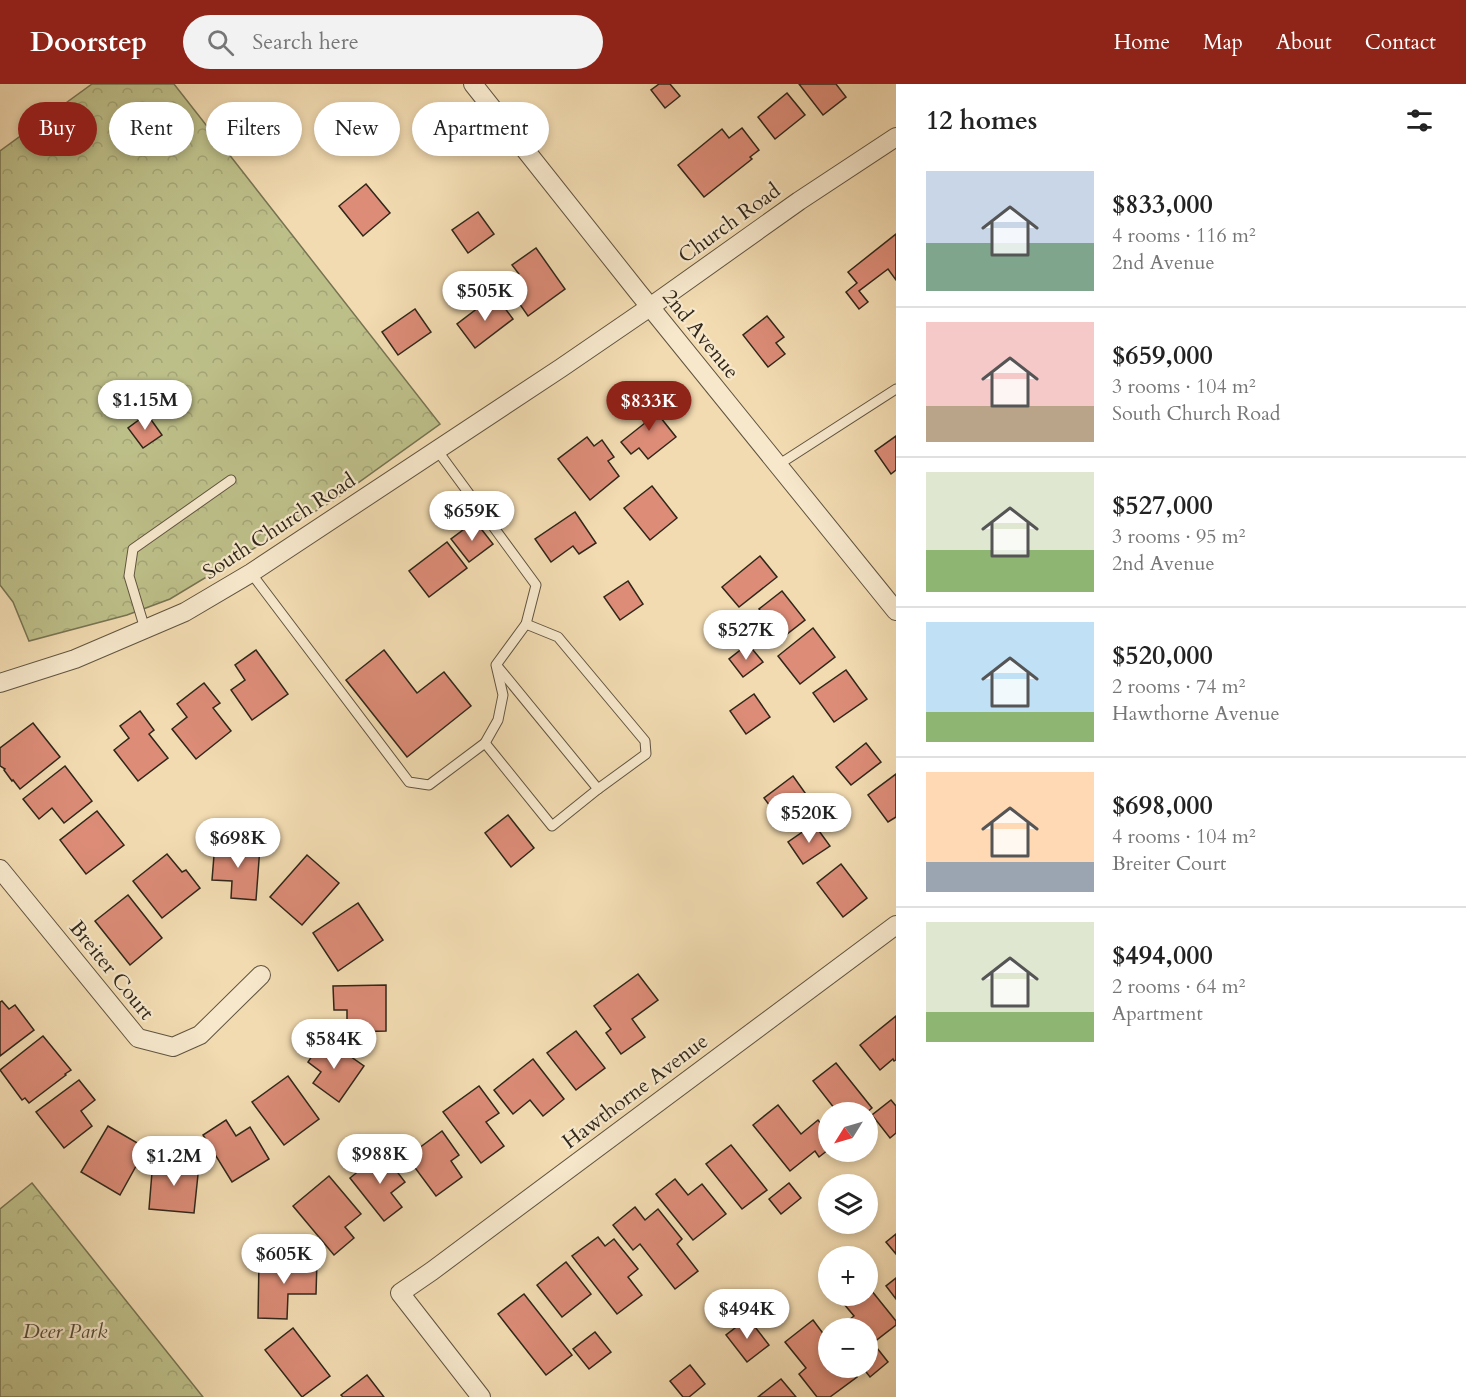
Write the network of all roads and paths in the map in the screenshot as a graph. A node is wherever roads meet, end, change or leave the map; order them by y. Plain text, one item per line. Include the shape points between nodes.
1 (473, 84) edge
2 (896, 137) edge
3 (650, 307) junction
4 (561, 368) joint
5 (896, 389) edge
6 (437, 450) junction
7 (778, 465) junction
8 (231, 480) dead end
9 (251, 573) junction
10 (896, 611) edge
11 (526, 624) junction
12 (146, 628) junction
13 (496, 665) junction
14 (0, 683) edge
15 (485, 743) junction
16 (598, 789) junction
17 (0, 869) edge
18 (896, 925) edge
19 (261, 975) dead end
20 (481, 1397) edge

1 - 3 street, 2nd Avenue
2 - 3 street, Church Road
3 - 4 street, Church Road
3 - 7 street, 2nd Avenue
4 - 6 street, South Church Road
5 - 7 lane
6 - 9 street, South Church Road
6 - 11 lane via 536,585
7 - 10 street, 2nd Avenue
8 - 12 lane via 133,549 129,576
9 - 12 street, South Church Road via 185,612
9 - 15 lane via 409,782 429,785
11 - 13 lane
11 - 16 lane via 558,637 645,741 646,754
12 - 14 street, South Church Road via 75,659
13 - 15 lane via 503,695 498,720
13 - 16 lane
15 - 16 lane via 552,826
17 - 19 street, Breiter Court via 138,1038 173,1047 200,1035
18 - 20 street, Hawthorne Avenue via 400,1293

